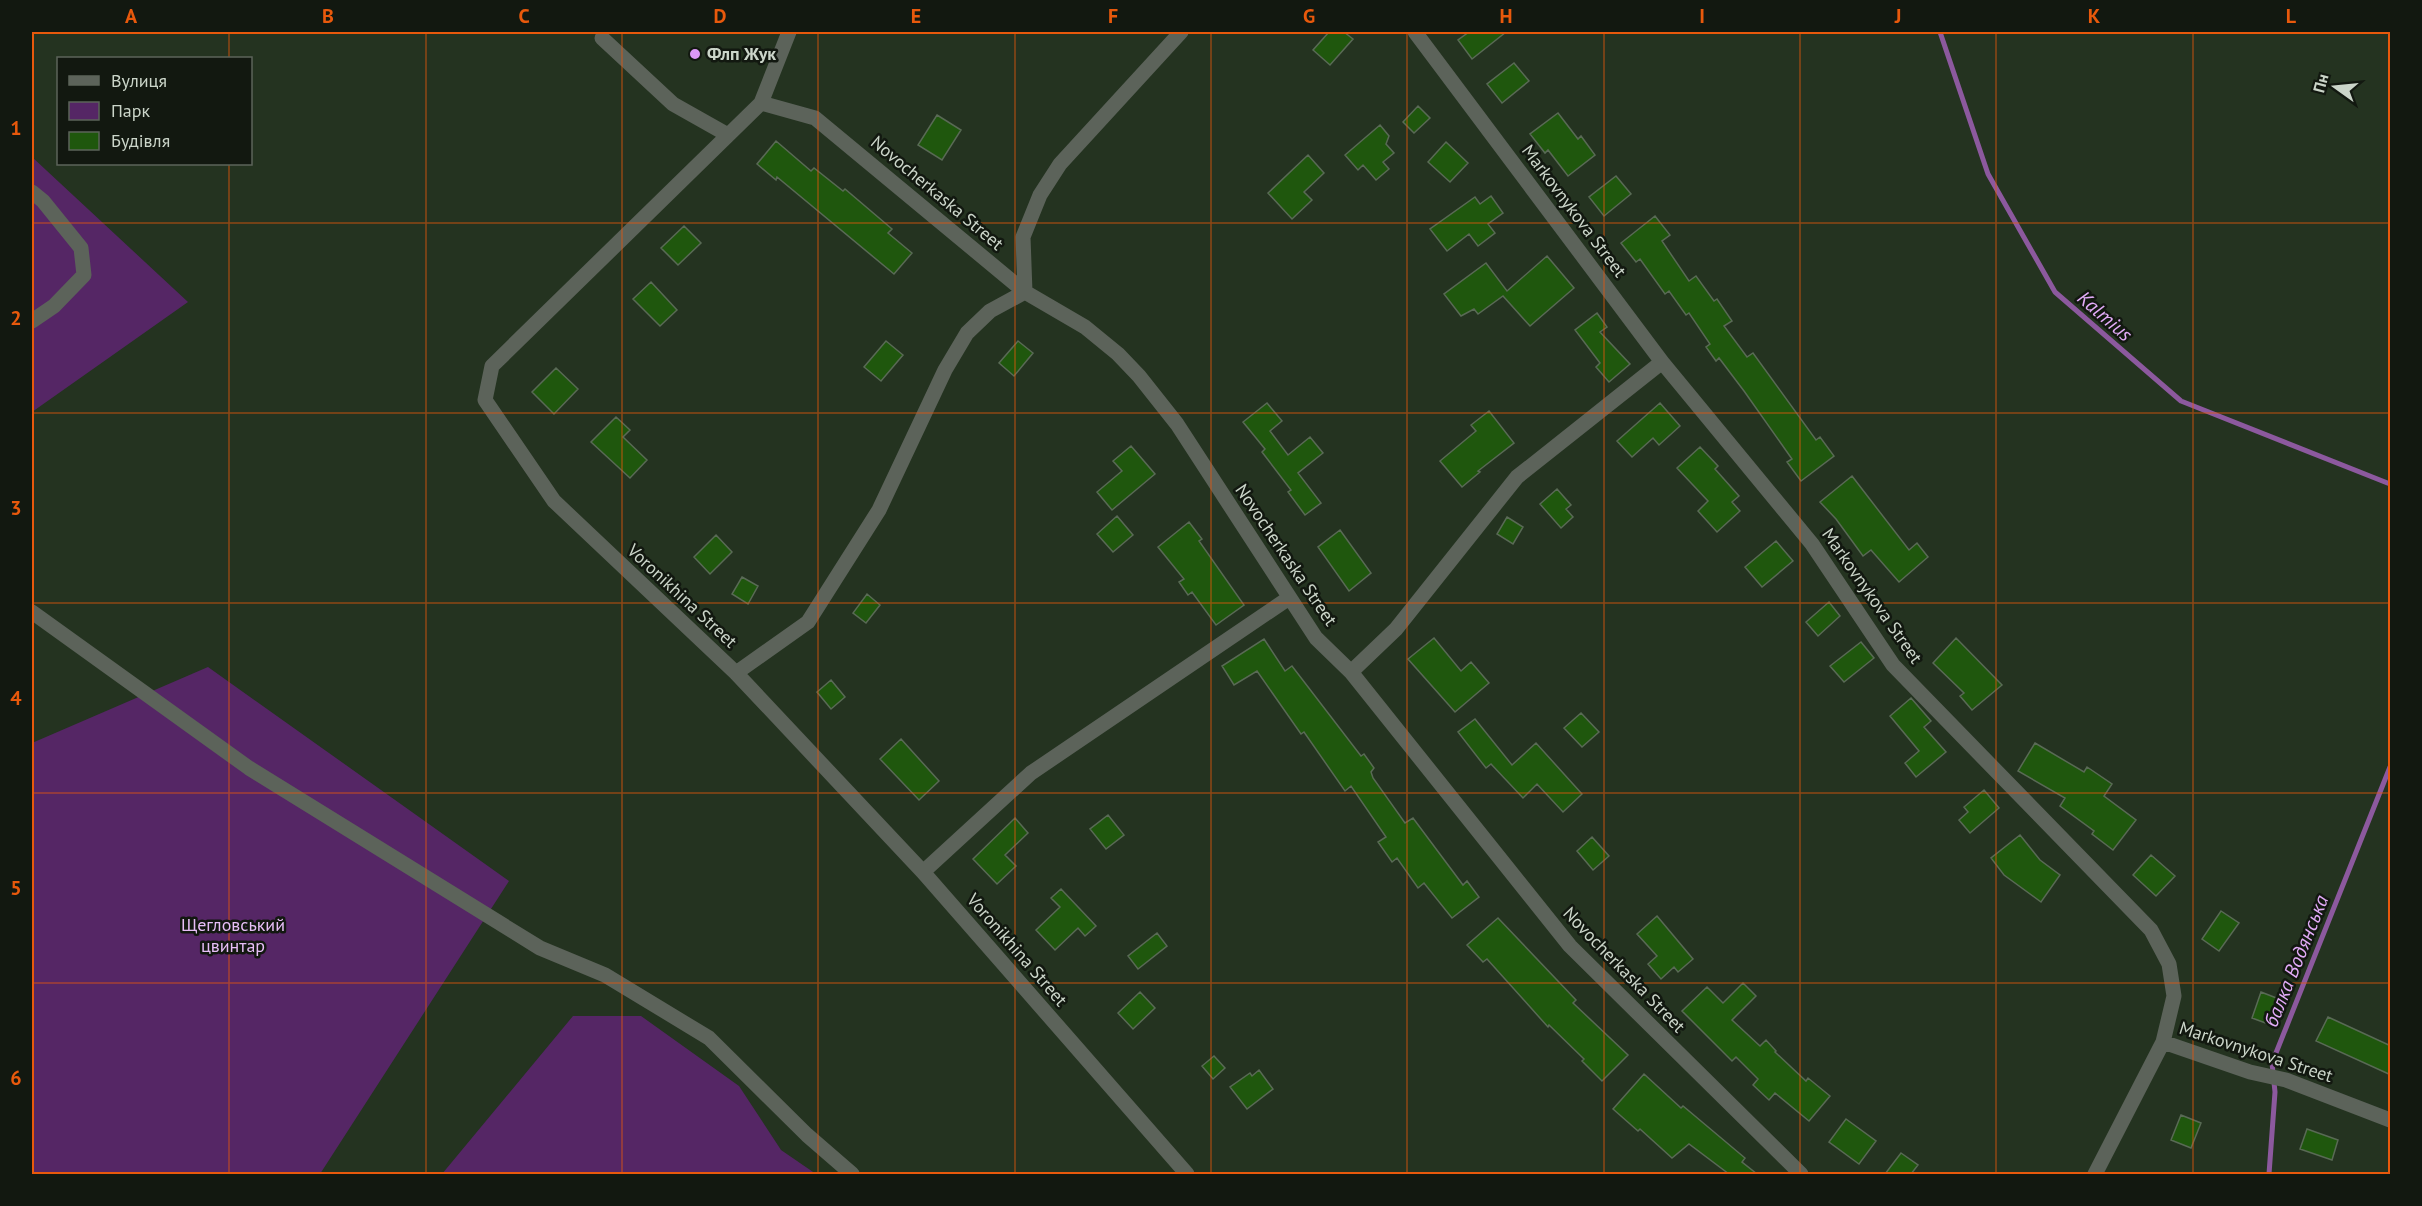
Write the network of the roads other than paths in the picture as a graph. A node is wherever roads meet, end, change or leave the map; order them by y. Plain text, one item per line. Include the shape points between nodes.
1 (789, 32) edge
2 (1181, 32) edge
3 (1415, 32) edge
4 (602, 38) dead end
5 (761, 103) junction
6 (728, 135) junction
7 (32, 192) edge
8 (1025, 292) junction
9 (32, 321) edge
10 (1662, 362) junction
11 (1288, 598) junction
12 (32, 612) edge
13 (1351, 672) junction
14 (736, 674) junction
15 (923, 872) junction
16 (2163, 1042) junction
17 (2391, 1120) edge
18 (852, 1174) edge
19 (1187, 1174) edge
20 (1801, 1174) edge
21 (2096, 1174) edge

1 - 5 street, Voronikhina Street
2 - 8 street via 1060,164 1041,195 1023,237
3 - 10 street, Markovnykova Street
4 - 6 street via 673,104
5 - 6 street, Voronikhina Street
5 - 8 street, Novocherkaska Street via 815,118
6 - 14 street, Voronikhina Street via 492,366 485,400 554,501
7 - 9 street via 44,201 81,248 84,275 54,306
8 - 11 street, Novocherkaska Street via 1084,327 1139,376 1178,424
8 - 14 street via 990,311 966,333 879,510 808,622
10 - 13 street via 1517,477 1396,629
10 - 16 street, Markovnykova Street via 1812,544 1893,665 2151,930 2169,964 2174,996
11 - 13 street, Novocherkaska Street via 1316,638
11 - 15 street via 1031,773
12 - 18 street via 249,768 540,948 606,975 709,1038
13 - 20 street, Novocherkaska Street via 1570,946
14 - 15 street, Voronikhina Street
15 - 19 street, Voronikhina Street
16 - 17 street, Markovnykova Street via 2286,1080
16 - 21 street

